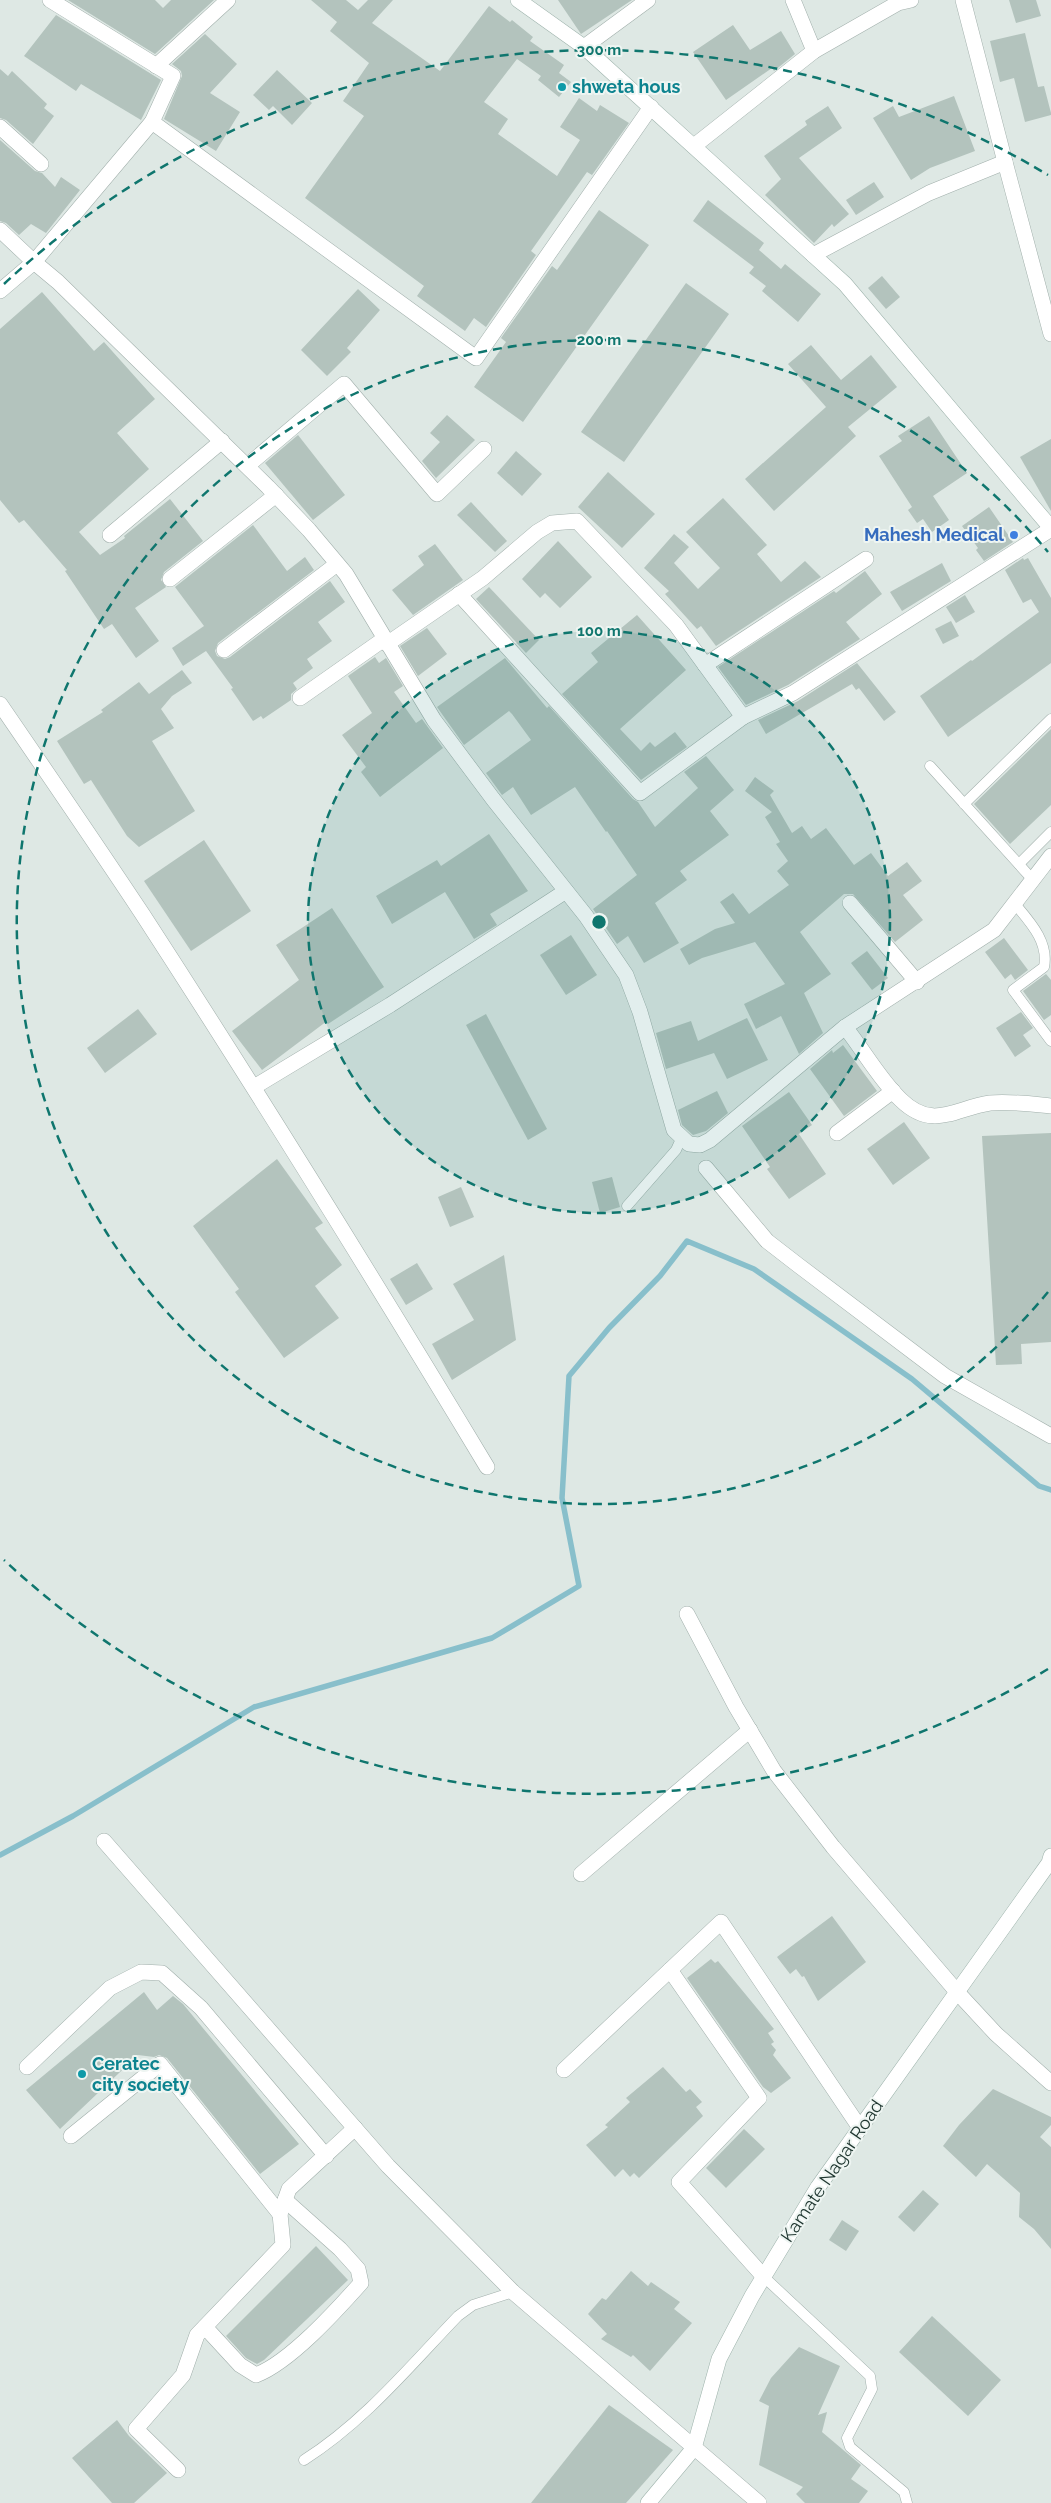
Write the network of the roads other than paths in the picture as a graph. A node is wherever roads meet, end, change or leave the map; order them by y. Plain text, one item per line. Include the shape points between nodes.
1 (50, 0) edge
2 (228, 0) edge
3 (518, 0) edge
4 (648, 0) edge
5 (793, 0) edge
6 (911, 0) edge
7 (963, 0) edge
8 (881, 6) edge
9 (584, 47) junction
10 (814, 51) junction
11 (156, 66) junction
12 (651, 107) junction
13 (152, 122) junction
14 (0, 127) edge
15 (694, 146) junction
16 (1004, 162) junction
17 (41, 164) dead end
18 (0, 230) edge
19 (813, 255) junction
20 (34, 262) junction
21 (0, 291) edge
22 (1051, 334) edge
23 (222, 441) junction
24 (484, 450) dead end
25 (247, 466) junction
26 (276, 495) junction
27 (1051, 528) edge
28 (110, 535) dead end
29 (866, 559) dead end
30 (338, 564) junction
31 (170, 578) dead end
32 (458, 594) junction
33 (386, 641) junction
34 (224, 650) dead end
35 (705, 665) junction
36 (300, 698) dead end
37 (0, 704) edge
38 (743, 717) junction
39 (1051, 719) edge
40 (930, 766) dead end
41 (964, 804) junction
42 (1051, 832) edge
43 (1051, 856) edge
44 (1019, 864) junction
45 (1033, 880) junction
46 (566, 891) junction
47 (850, 904) dead end
48 (1015, 904) junction
49 (917, 982) junction
50 (845, 1028) junction
51 (1051, 1041) edge
52 (254, 1087) junction
53 (893, 1091) junction
54 (1051, 1106) edge
55 (837, 1133) dead end
56 (681, 1139) junction
57 (706, 1168) dead end
58 (627, 1206) dead end
59 (1051, 1436) edge
60 (487, 1467) dead end
61 (687, 1614) dead end
62 (750, 1730) junction
63 (104, 1841) dead end
64 (1051, 1856) edge
65 (581, 1874) dead end
66 (670, 1970) junction
67 (958, 1993) junction
68 (27, 2067) dead end
69 (564, 2070) dead end
70 (1051, 2082) edge
71 (355, 2128) junction
72 (860, 2128) junction
73 (71, 2136) dead end
74 (326, 2156) junction
75 (285, 2200) junction
76 (280, 2214) junction
77 (764, 2277) junction
78 (513, 2292) junction
79 (205, 2327) junction
80 (694, 2448) junction
81 (304, 2460) dead end
82 (178, 2470) dead end
83 (648, 2503) edge
84 (759, 2503) edge
85 (907, 2503) edge

1 - 11 street
2 - 11 street
3 - 9 street
4 - 9 street
5 - 10 street
6 - 8 street
7 - 16 street
8 - 10 street
9 - 12 street
10 - 15 street
11 - 13 street via 173,76
12 - 13 street via 476,358
12 - 15 street
13 - 20 street
14 - 17 street
15 - 19 street
16 - 19 street via 929,193
16 - 22 street
18 - 20 street
19 - 27 street via 844,284 910,359
20 - 21 street
20 - 23 street via 127,347
23 - 25 street
23 - 28 street
24 - 25 street via 437,494 344,384
25 - 26 street
26 - 30 street
26 - 31 street
27 - 38 street via 793,693
29 - 35 street
30 - 33 street
30 - 34 street
32 - 33 street
32 - 35 street via 552,523 577,521 676,625
32 - 38 street via 640,793
33 - 36 street
33 - 46 street via 434,720
35 - 38 street
37 - 52 street via 142,913
39 - 41 lane
40 - 41 lane
41 - 44 lane
42 - 44 lane
43 - 45 street
44 - 45 lane
45 - 48 street
46 - 52 street via 390,1005
46 - 56 street via 626,975 670,1120
47 - 49 street
48 - 49 street via 994,930
48 - 51 lane via 1037,931 1046,958 1044,968 1013,990
49 - 50 street
50 - 53 street
50 - 56 street via 710,1140 700,1145
52 - 60 street
53 - 54 street via 909,1107 934,1117 990,1103
53 - 55 street
56 - 58 lane via 676,1150
57 - 59 street via 766,1240 798,1265 946,1376
61 - 62 street
62 - 65 street
62 - 67 street via 774,1771 833,1847
63 - 71 street
64 - 67 street, Kamate Nagar Road
66 - 69 street
66 - 72 street via 721,1922
66 - 77 street via 759,2098 679,2182
67 - 70 street via 996,2034
67 - 72 street, Kamate Nagar Road
68 - 74 street via 110,1988 141,1972 162,1973 201,2008
71 - 74 street
71 - 78 street via 388,2166
72 - 77 street, Kamate Nagar Road via 818,2187
73 - 76 street via 160,2064
74 - 75 street via 289,2188
75 - 76 street
75 - 79 street via 340,2248 358,2269 361,2283 295,2347 268,2370 256,2375 240,2365
76 - 79 street via 283,2245
77 - 80 street, Kamate Nagar Road via 719,2359
77 - 85 lane via 870,2376 872,2389 847,2438 850,2447 904,2492
78 - 80 street
78 - 81 lane via 473,2305 458,2316 354,2424
79 - 82 street via 197,2336 183,2375 136,2429
80 - 83 street, Kamate Nagar Road
80 - 84 street

